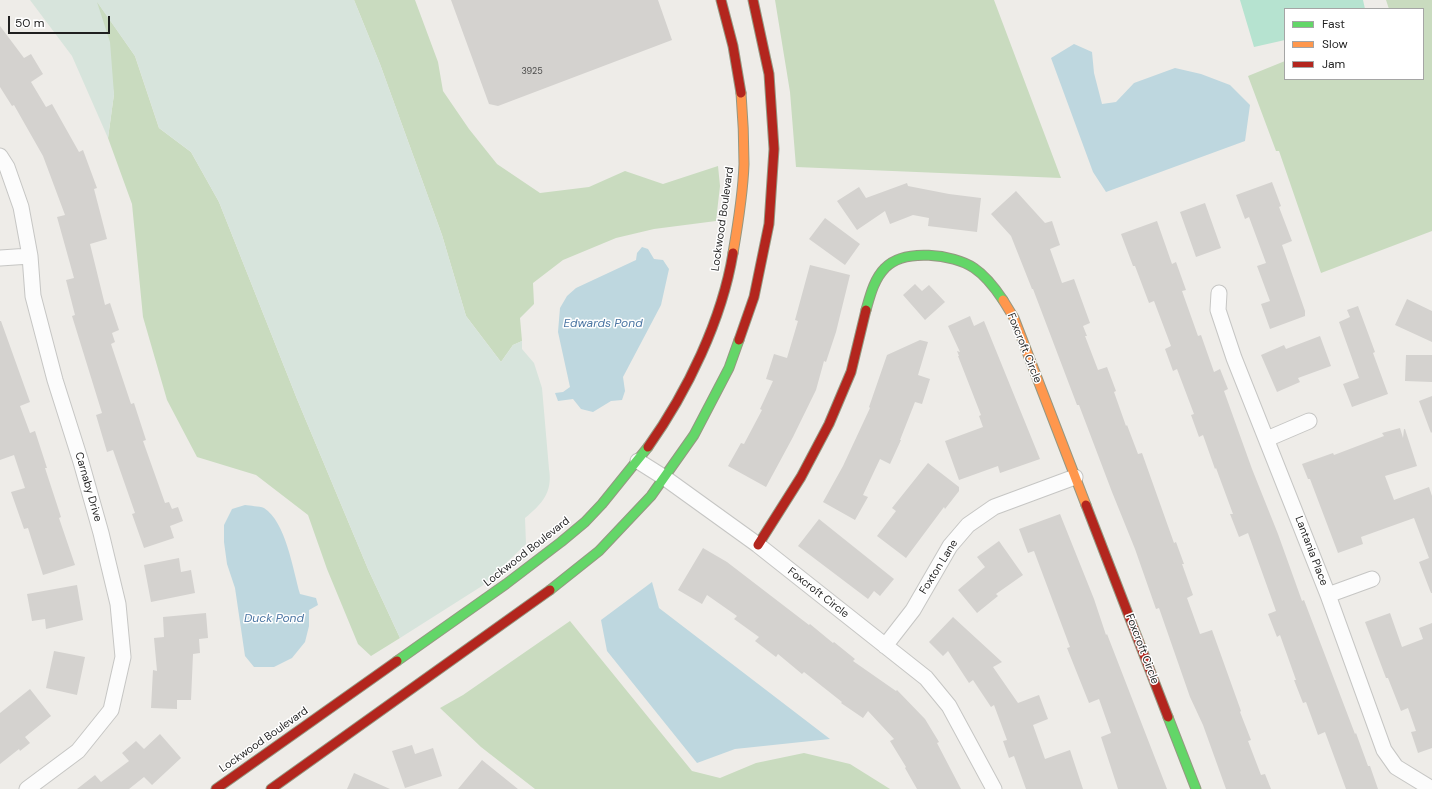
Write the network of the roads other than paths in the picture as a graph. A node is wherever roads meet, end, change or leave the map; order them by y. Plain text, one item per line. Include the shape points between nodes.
1 (721, 0) edge
2 (753, 0) edge
3 (0, 156) edge
4 (30, 256) junction
5 (0, 258) edge
6 (1219, 292) dead end
7 (1309, 420) dead end
8 (1267, 439) junction
9 (638, 461) junction
10 (1075, 477) junction
11 (665, 478) junction
12 (758, 545) junction
13 (1372, 579) dead end
14 (1328, 595) junction
15 (885, 646) junction
16 (27, 789) edge
17 (216, 789) edge
18 (271, 789) edge
19 (994, 789) edge
20 (1196, 789) edge
21 (1432, 789) edge

1 - 9 main road, Lockwood Boulevard via 743,84 742,188 730,268 721,302 692,374 675,407
2 - 11 main road via 765,46 766,82 774,128 773,196 763,264 740,344 706,415
3 - 4 street, Carnaby Drive via 7,166 22,207
4 - 5 street
4 - 16 street, Carnaby Drive via 33,296 55,380 87,484 118,604 123,657 111,710 78,751
6 - 8 street, Lantania Place via 1218,310
7 - 8 street
8 - 14 street, Lantania Place
9 - 11 street, Foxcroft Circle
9 - 17 main road, Lockwood Boulevard via 610,496 550,552
10 - 12 main road, Foxcroft Circle via 1014,318 1000,293 981,273 956,259 925,255 902,257 885,267 872,289 850,374 830,421 803,476
10 - 15 street, Foxton Lane via 994,507 968,525 950,546 913,610
10 - 20 main road, Foxcroft Circle
11 - 12 street, Foxcroft Circle
11 - 18 main road via 634,515 600,550 576,570 524,610
12 - 15 street, Foxcroft Circle
13 - 14 street
14 - 21 street, Lantania Place via 1384,750 1396,767
15 - 19 street, Foxcroft Circle via 926,678 949,706

